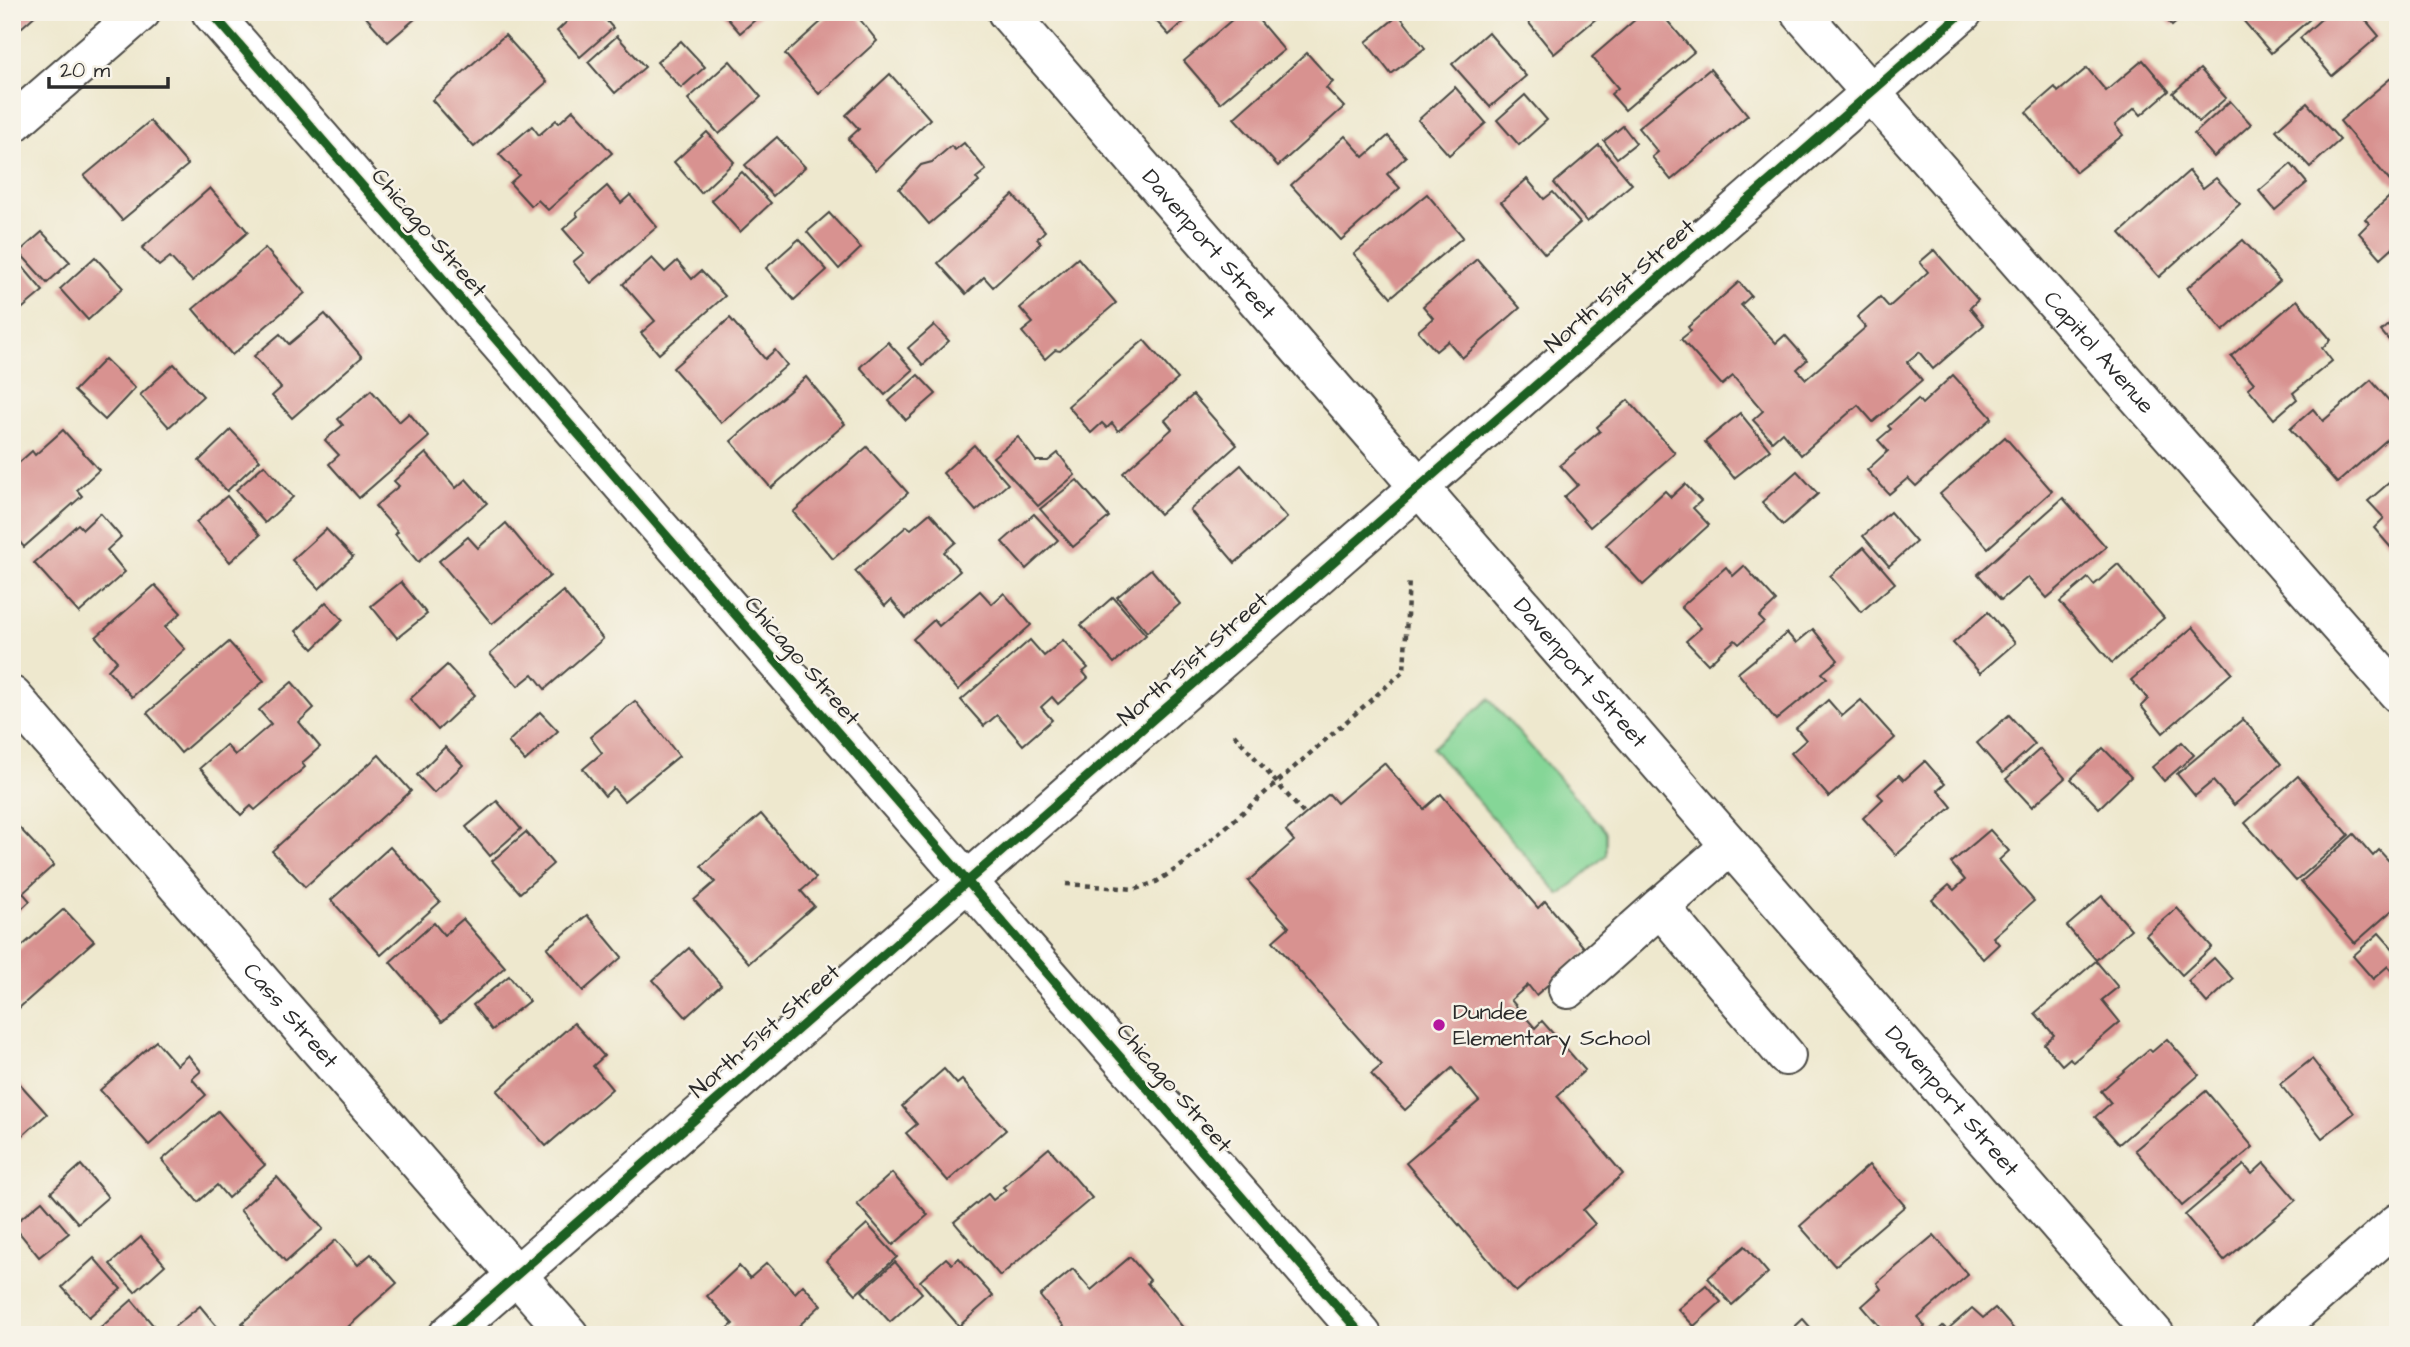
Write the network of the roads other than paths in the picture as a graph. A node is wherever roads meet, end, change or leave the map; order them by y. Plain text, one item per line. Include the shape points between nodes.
1 (141, 12) edge
2 (211, 12) edge
3 (1007, 12) edge
4 (1800, 12) edge
5 (1963, 12) edge
6 (1870, 93) junction
7 (12, 124) edge
8 (1419, 487) junction
9 (2398, 693) edge
10 (12, 696) edge
11 (1730, 846) junction
12 (968, 880) junction
13 (1660, 907) junction
14 (1568, 989) dead end
15 (1786, 1056) dead end
16 (2398, 1223) edge
17 (516, 1275) junction
18 (448, 1335) edge
19 (569, 1335) edge
20 (1362, 1335) edge
21 (2155, 1335) edge
22 (2270, 1335) edge

1 - 7 street
2 - 12 street, Chicago Street
3 - 8 street, Davenport Street
4 - 6 street, Capitol Avenue
5 - 6 street, North 51st Street
6 - 8 street, North 51st Street
6 - 9 street, Capitol Avenue
8 - 11 street, Davenport Street
8 - 12 street, North 51st Street
10 - 17 street, Cass Street
11 - 13 street
11 - 21 street, Davenport Street
12 - 17 street, North 51st Street
12 - 20 street, Chicago Street
13 - 14 street
13 - 15 street
16 - 22 street
17 - 18 street, North 51st Street
17 - 19 street, Cass Street

